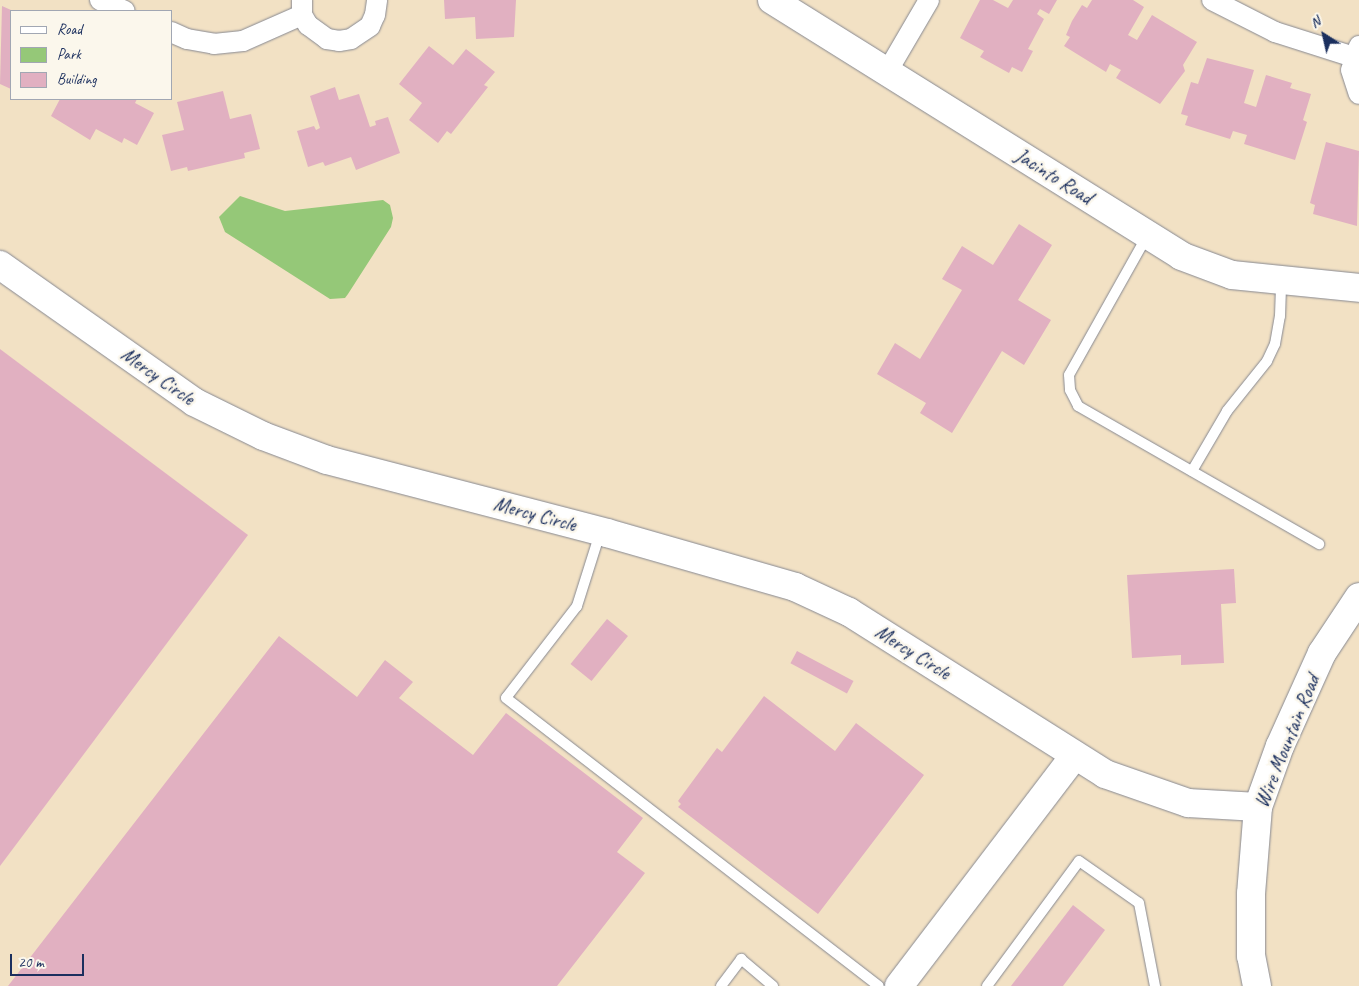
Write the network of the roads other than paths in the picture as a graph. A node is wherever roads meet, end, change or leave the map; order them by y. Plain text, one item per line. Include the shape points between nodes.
1 (100, 0) edge
2 (377, 0) edge
3 (772, 0) edge
4 (929, 0) edge
5 (1212, 0) edge
6 (302, 8) edge
7 (123, 10) edge
8 (172, 32) edge
9 (1356, 52) edge
10 (887, 72) junction
11 (1359, 94) edge
12 (1148, 235) junction
13 (0, 265) edge
14 (1281, 279) junction
15 (1359, 288) edge
16 (1192, 471) junction
17 (600, 532) junction
18 (1319, 544) dead end
19 (1359, 597) edge
20 (1075, 755) junction
21 (1258, 807) junction
22 (721, 986) edge
23 (773, 986) edge
24 (879, 986) edge
25 (899, 986) edge
26 (987, 986) edge
27 (1155, 986) edge
28 (1257, 986) edge

1 - 7 street
2 - 6 street via 370,26 351,39 327,39 316,34
3 - 10 street, Jacinto Road
4 - 10 street
5 - 9 street via 1275,32
6 - 8 street via 242,41 214,44
9 - 11 street via 1351,70
10 - 12 street, Jacinto Road
12 - 14 street, Jacinto Road via 1181,256 1232,275
12 - 16 lane via 1076,359 1069,376 1070,390 1078,406
13 - 17 street, Mercy Circle via 194,402 263,436 327,460
14 - 15 street, Jacinto Road
14 - 16 lane via 1275,344 1266,361 1230,405
16 - 18 lane
17 - 20 street, Mercy Circle via 795,587 849,612
17 - 24 lane via 577,606 506,698
19 - 21 street, Wire Mountain Road via 1322,653 1280,746
20 - 21 street, Mercy Circle via 1104,774 1188,803
20 - 25 street
21 - 28 street, Wire Mountain Road via 1251,894 1251,956
22 - 23 lane via 740,959
26 - 27 lane via 1079,861 1139,903

